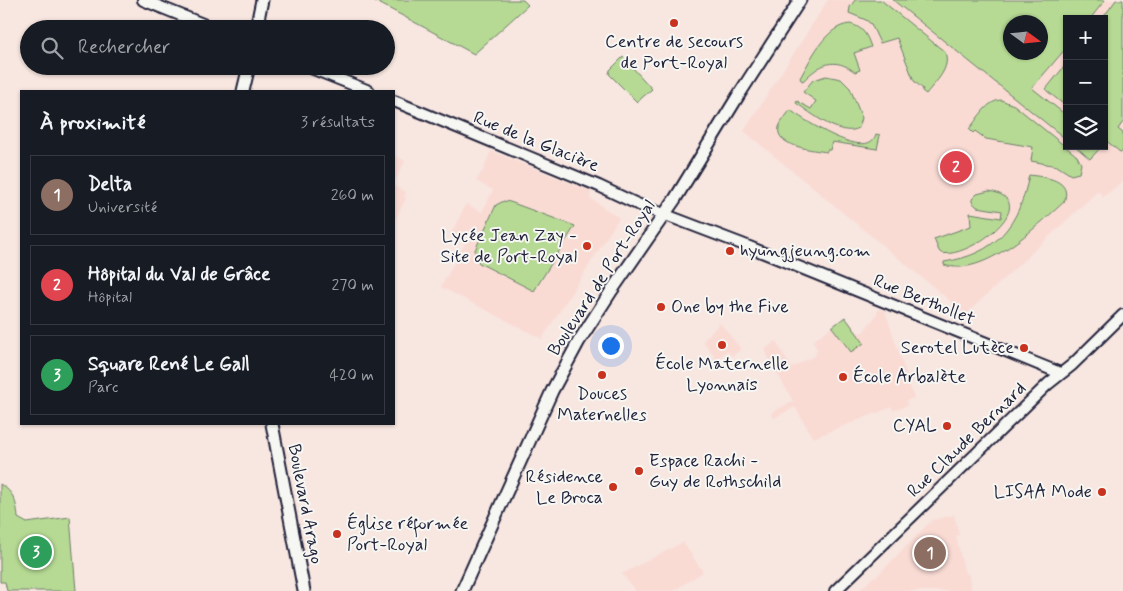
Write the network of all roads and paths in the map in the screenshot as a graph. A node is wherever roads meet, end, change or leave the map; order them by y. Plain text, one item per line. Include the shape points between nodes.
1 (143, 0) edge
2 (262, 0) edge
3 (800, 0) edge
4 (193, 20) edge
5 (258, 20) edge
6 (247, 75) edge
7 (329, 75) edge
8 (243, 90) edge
9 (366, 90) edge
10 (395, 101) edge
11 (665, 214) junction
12 (1123, 315) edge
13 (1060, 373) junction
14 (272, 425) edge
15 (304, 591) edge
16 (462, 591) edge
17 (836, 591) edge

1 - 4 street
2 - 5 main road
3 - 11 main road, Boulevard de Port-Royal
6 - 8 main road
7 - 9 street
10 - 11 street, Rue de la Glacière
11 - 13 street, Rue Berthollet
11 - 16 main road, Boulevard de Port-Royal via 579,341 552,391
12 - 13 street, Rue Claude Bernard
13 - 17 street, Rue Claude Bernard
14 - 15 main road, Boulevard Arago

